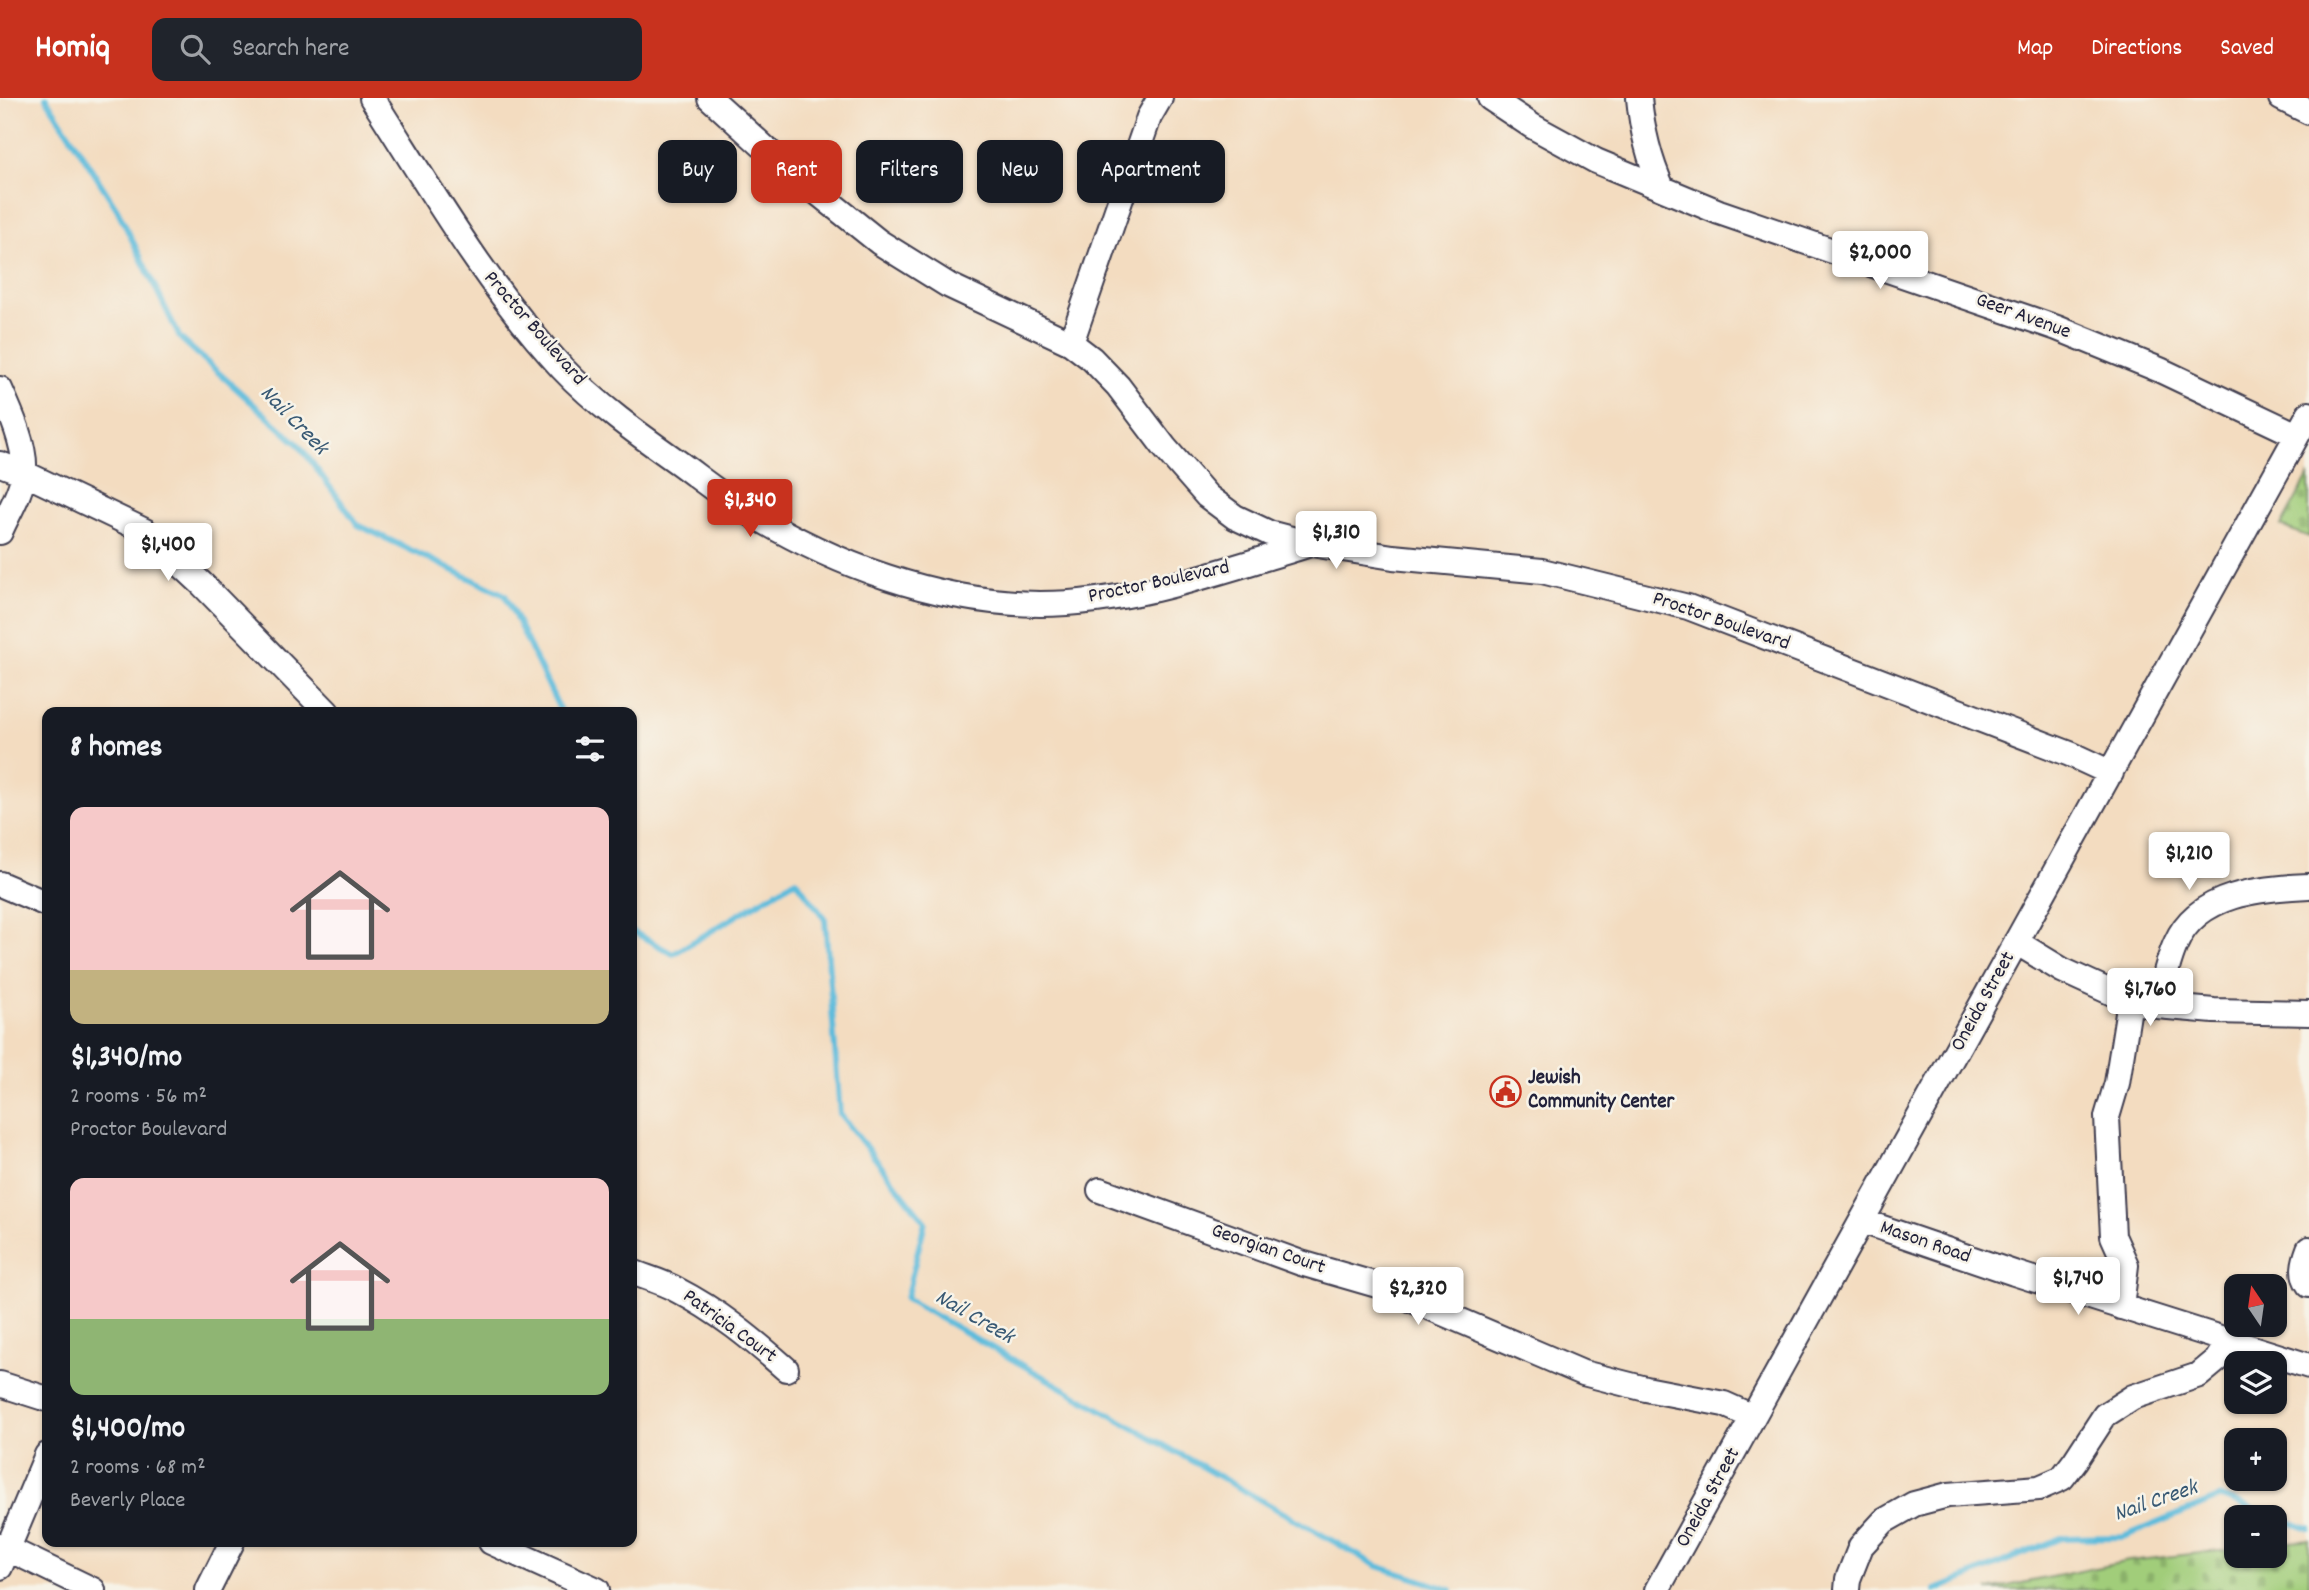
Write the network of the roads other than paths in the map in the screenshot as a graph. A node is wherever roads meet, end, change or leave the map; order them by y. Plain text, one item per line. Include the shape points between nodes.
1 (372, 98) edge
2 (710, 98) edge
3 (1490, 98) edge
4 (1639, 98) edge
5 (2281, 98) edge
6 (1159, 99) edge
7 (2309, 112) edge
8 (1662, 188) junction
9 (1071, 343) junction
10 (0, 389) edge
11 (2303, 424) edge
12 (0, 464) edge
13 (24, 472) junction
14 (0, 532) edge
15 (1311, 544) junction
16 (322, 707) edge
17 (2111, 773) junction
18 (0, 884) edge
19 (2309, 886) edge
20 (42, 902) edge
21 (2016, 943) junction
22 (2130, 1000) junction
23 (2157, 1006) junction
24 (2309, 1013) edge
25 (1100, 1190) dead end
26 (1862, 1222) junction
27 (2309, 1249) edge
28 (637, 1274) edge
29 (2309, 1285) edge
30 (2121, 1307) junction
31 (2229, 1341) junction
32 (2309, 1366) edge
33 (786, 1369) dead end
34 (0, 1384) edge
35 (42, 1397) edge
36 (1753, 1417) junction
37 (42, 1466) edge
38 (230, 1547) edge
39 (502, 1547) edge
40 (3, 1553) edge
41 (93, 1590) edge
42 (208, 1590) edge
43 (597, 1590) edge
44 (1657, 1590) edge
45 (1847, 1590) edge

1 - 15 street, Proctor Boulevard via 483,270 563,369 627,426 744,510 821,551 873,574 930,589 1041,604 1112,597 1197,578
2 - 9 street, Proctor Boulevard via 879,242 948,285
3 - 8 street, Geer Avenue via 1596,161
4 - 8 street via 1642,129
5 - 7 street
6 - 9 street
8 - 11 street, Geer Avenue via 1718,212 2057,328
9 - 15 street, Proctor Boulevard via 1118,386 1207,496 1235,517 1269,533
10 - 13 street via 16,425
11 - 17 street, Oneida Street
12 - 13 street
13 - 14 street
13 - 16 street via 145,531
15 - 17 street, Proctor Boulevard via 1542,571 1688,607
17 - 21 street, Oneida Street
18 - 20 street
19 - 23 street via 2269,887 2220,901 2196,914 2175,943
21 - 22 street via 2062,970
21 - 26 street, Oneida Street
22 - 23 street
22 - 30 street via 2108,1117 2113,1236 2126,1265
23 - 24 street
25 - 36 street, Georgian Court via 1301,1263 1377,1285 1583,1373 1724,1404
26 - 30 street, Mason Road
26 - 36 street, Oneida Street
27 - 29 street via 2304,1278
28 - 33 street, Patricia Court via 711,1309
30 - 31 street, Mason Road
31 - 32 street, Mason Road
31 - 45 street via 2199,1376 2133,1397 2105,1415 2062,1478 2039,1488 1948,1495 1914,1504 1884,1521 1861,1546
34 - 35 street
36 - 44 street, Oneida Street
37 - 40 street
38 - 42 street
39 - 43 street
40 - 41 street

